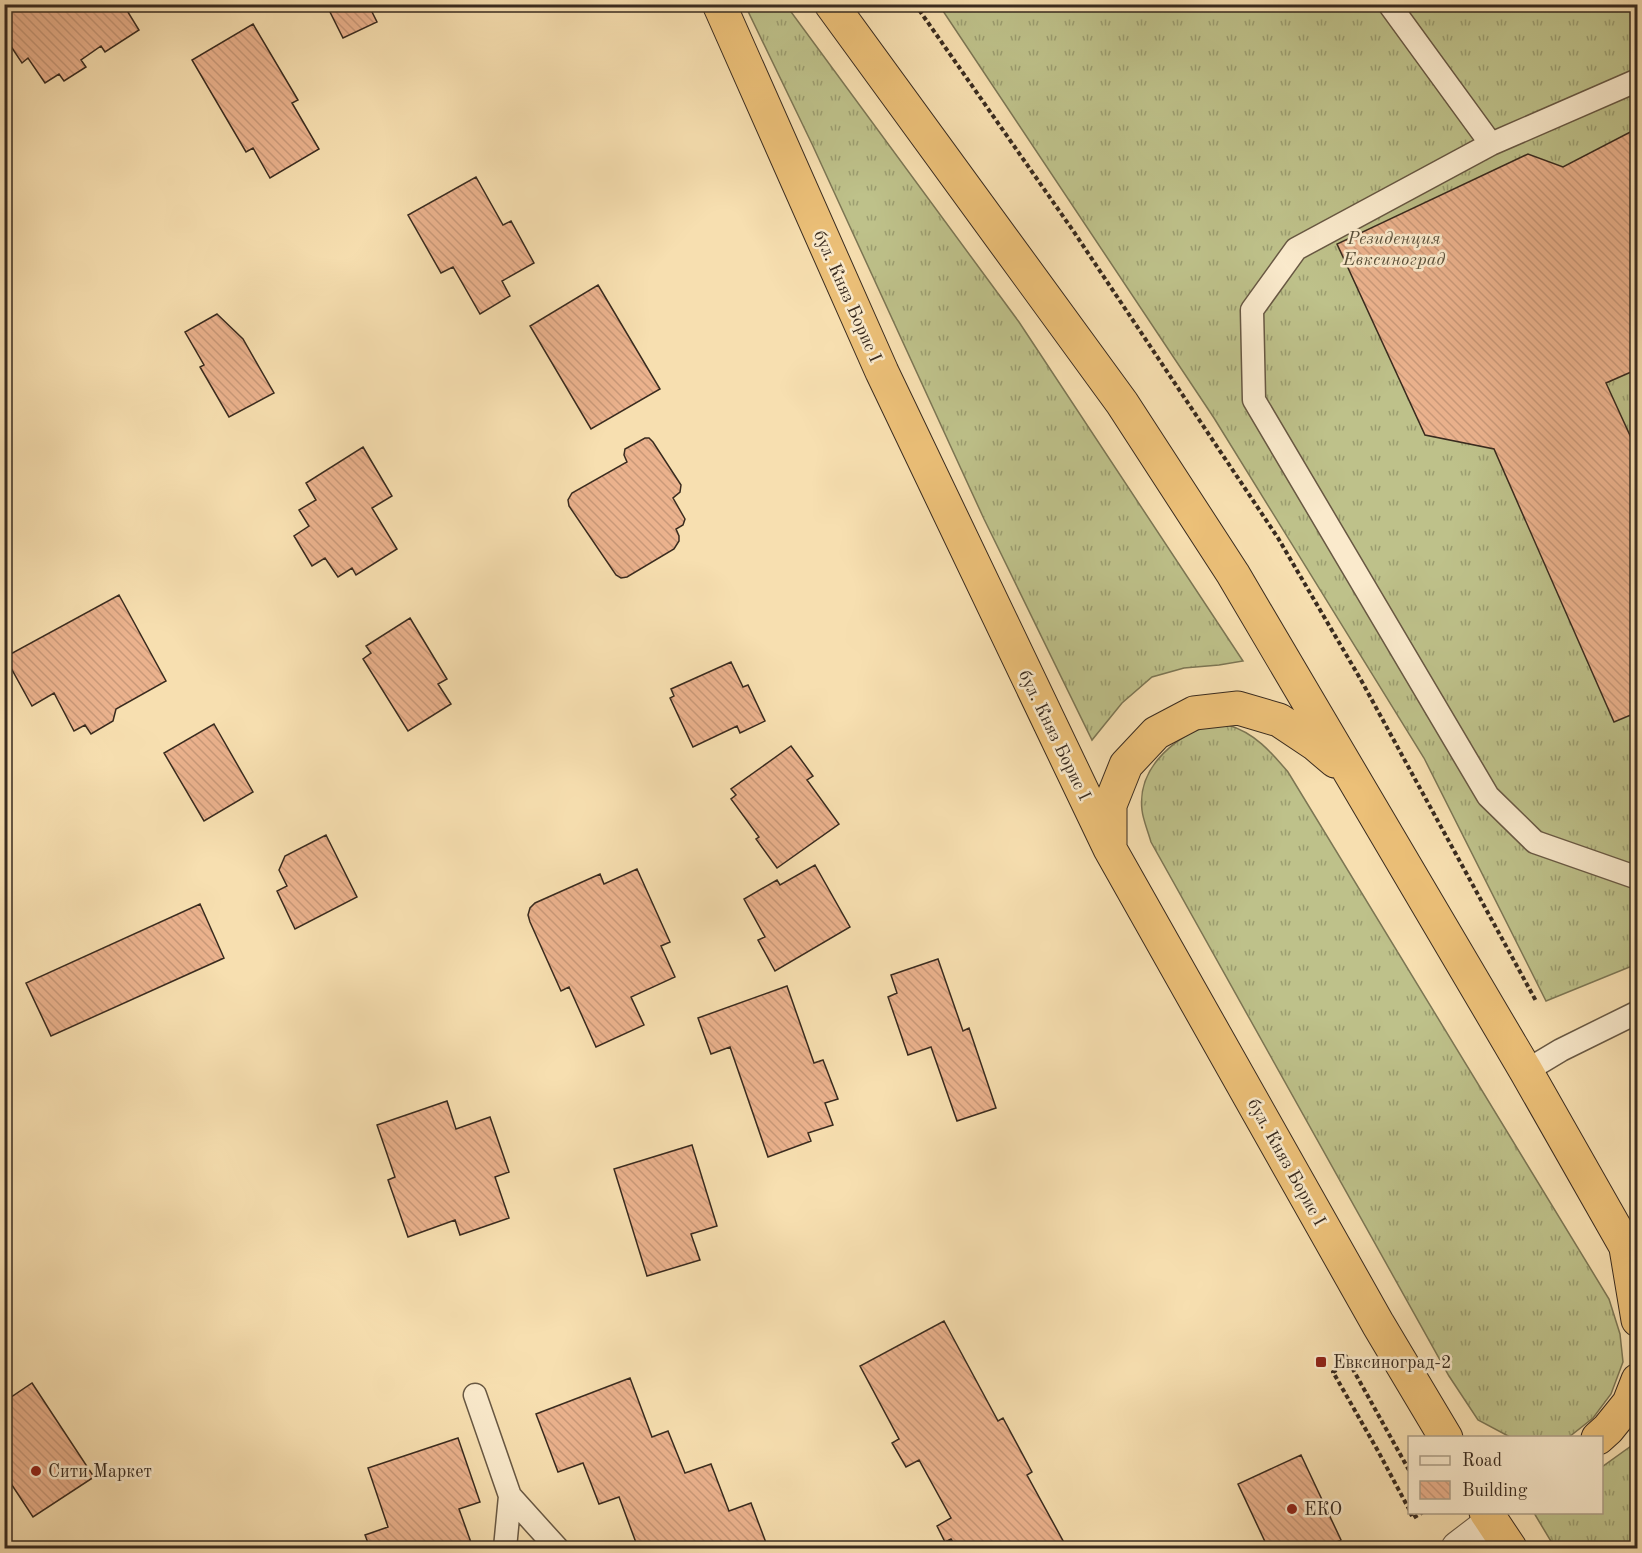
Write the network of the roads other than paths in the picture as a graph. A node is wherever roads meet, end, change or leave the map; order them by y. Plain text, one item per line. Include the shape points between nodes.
1 (719, 4) edge
2 (831, 4) edge
3 (1389, 4) edge
4 (1638, 80) edge
5 (1491, 144) junction
6 (1350, 774) junction
7 (1110, 849) junction
8 (1638, 878) edge
9 (1638, 1012) edge
10 (1526, 1071) junction
11 (1632, 1258) edge
12 (1638, 1320) edge
13 (1638, 1380) edge
14 (475, 1395) dead end
15 (1447, 1436) edge
16 (1599, 1436) edge
17 (510, 1496) junction
18 (1489, 1517) edge
19 (505, 1548) edge
20 (557, 1548) edge
21 (1458, 1548) edge
22 (1510, 1548) edge

1 - 7 highway, бул. Княз Борис I via 882,372
2 - 6 highway via 1122,403 1233,574
3 - 5 lane
4 - 5 lane
5 - 8 lane via 1296,249 1252,310 1254,400 1488,796 1535,842
6 - 7 highway via 1279,720 1238,708 1194,713 1156,733 1126,765 1110,805
6 - 10 highway
7 - 15 highway, бул. Княз Борис I via 1378,1324
9 - 10 lane
10 - 11 highway
11 - 12 highway
13 - 16 highway via 1629,1403
14 - 17 lane
17 - 19 lane
17 - 20 lane
18 - 21 street
18 - 22 highway

